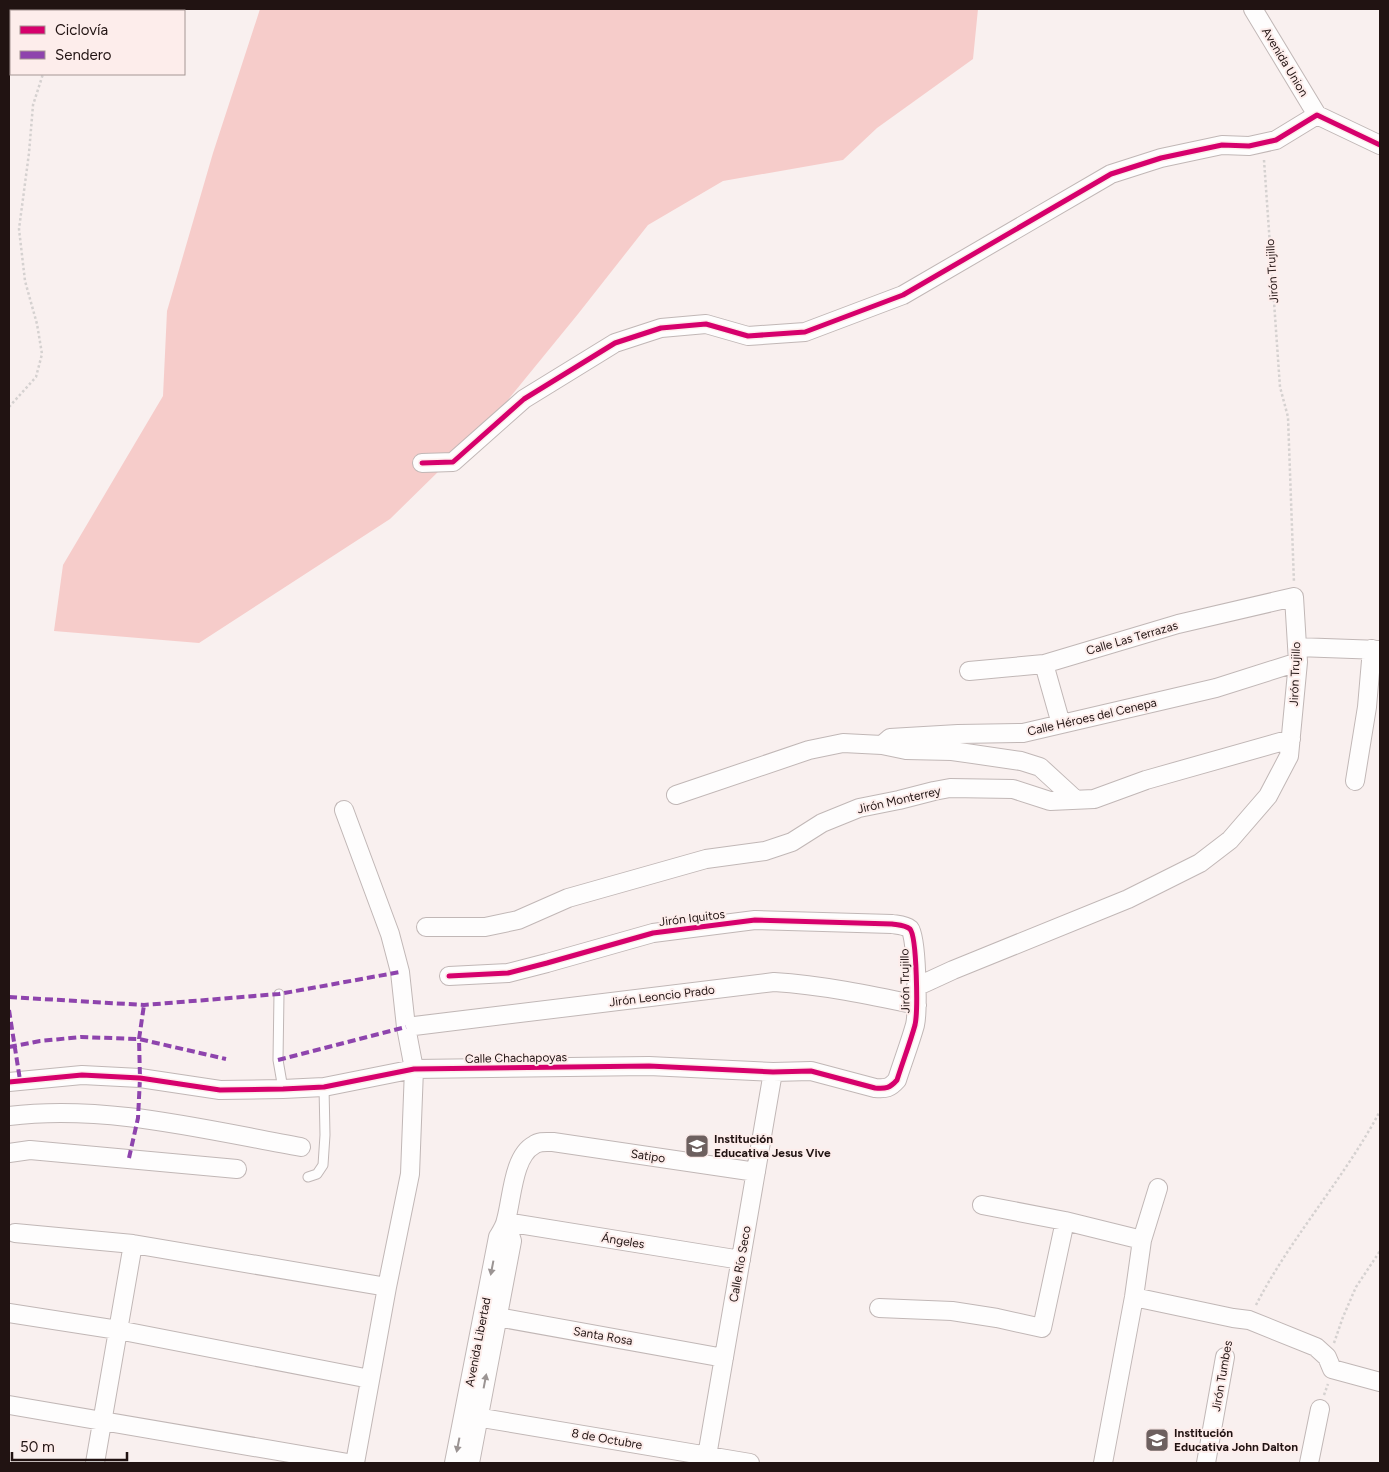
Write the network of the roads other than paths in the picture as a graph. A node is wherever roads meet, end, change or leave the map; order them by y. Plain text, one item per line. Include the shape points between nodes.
1 (1253, 9) edge
2 (1317, 115) junction
3 (1380, 145) edge
4 (422, 463) dead end
5 (1294, 597) joint
6 (1376, 649) edge
7 (1298, 655) junction
8 (1044, 664) junction
9 (969, 671) dead end
10 (1062, 724) junction
11 (1291, 739) junction
12 (882, 745) junction
13 (1355, 781) dead end
14 (676, 795) dead end
15 (1076, 800) junction
16 (344, 810) dead end
17 (426, 928) dead end
18 (911, 931) joint
19 (449, 976) dead end
20 (916, 987) junction
21 (279, 994) dead end
22 (917, 1005) junction
23 (406, 1027) junction
24 (414, 1069) junction
25 (773, 1072) junction
26 (9, 1082) edge
27 (324, 1087) junction
28 (891, 1087) joint
29 (283, 1089) junction
30 (9, 1116) edge
31 (540, 1142) joint
32 (301, 1147) dead end
33 (9, 1153) edge
34 (236, 1169) dead end
35 (756, 1172) junction
36 (308, 1177) dead end
37 (1158, 1188) dead end
38 (982, 1205) dead end
39 (1065, 1221) junction
40 (506, 1222) junction
41 (15, 1233) dead end
42 (1142, 1240) junction
43 (133, 1244) junction
44 (741, 1260) junction
45 (387, 1287) junction
46 (1134, 1297) junction
47 (879, 1308) dead end
48 (9, 1313) edge
49 (490, 1316) junction
50 (118, 1330) junction
51 (724, 1358) junction
52 (1225, 1358) dead end
53 (370, 1379) junction
54 (1380, 1382) edge
55 (9, 1406) edge
56 (1320, 1408) road end
57 (471, 1416) junction
58 (102, 1421) junction
59 (707, 1456) junction
60 (730, 1462) edge
61 (95, 1463) edge
62 (348, 1463) edge
63 (355, 1463) edge
64 (454, 1463) edge
65 (470, 1463) edge
66 (750, 1463) edge
67 (1103, 1463) edge
68 (1206, 1463) edge
69 (1309, 1463) edge

1 - 2 street, Avenida Union
2 - 3 street
2 - 4 street via 1276,140 1249,146 1222,145 1161,158 1111,174 903,295 805,332 748,336 706,324 661,328 615,343 524,399 453,462
5 - 7 street, Jirón Trujillo
5 - 8 street, Calle Las Terrazas via 1178,624
6 - 7 street, Calle Héroes del Cenepa
6 - 13 street
7 - 10 street, Calle Héroes del Cenepa via 1216,688
7 - 11 street, Jirón Trujillo
8 - 9 street, Calle Las Terrazas
8 - 10 street
10 - 12 street, Calle Héroes del Cenepa via 1022,733 890,738
11 - 15 street, Jirón Monterrey via 1146,780 1094,799
11 - 20 street, Jirón Trujillo via 1289,756 1268,796 1230,840 1200,863 1128,899
12 - 14 street, Calle Héroes del Cenepa via 843,743 809,750
12 - 15 street, Calle Héroes del Cenepa via 1021,761 1040,767
15 - 17 street, Jirón Monterrey via 1050,801 1013,789 950,788 934,791 859,808 822,823 792,842 764,851 696,862 568,898 518,920 485,926
16 - 23 street via 390,934 400,972
18 - 19 street, Jirón Iquitos via 905,926 892,924 756,920 653,933 508,973
18 - 20 street, Jirón Trujillo
20 - 22 street, Jirón Trujillo
21 - 29 lane via 278,1060
22 - 23 street, Jirón Leoncio Prado via 774,982
22 - 28 street, Jirón Trujillo via 916,1023 897,1080
23 - 24 street
24 - 25 street, Calle Chachapoyas via 650,1066
24 - 27 street, Calle Chachapoyas
24 - 45 street via 410,1174
25 - 28 street, Calle Chachapoyas via 811,1072 875,1088
25 - 35 street, Calle Río Seco
26 - 29 street, Calle Chachapoyas via 82,1075 140,1078 220,1090
27 - 29 street, Calle Chachapoyas
27 - 36 lane via 323,1165 317,1174
30 - 32 street via 37,1113 138,1118
31 - 35 street, Satipo
31 - 40 street, Avenida Libertad via 524,1153 518,1165
33 - 34 street via 30,1150
35 - 44 street, Calle Río Seco
37 - 42 street
38 - 39 street
39 - 42 street
39 - 47 street via 1042,1328 952,1311
40 - 44 street, Ángeles
40 - 49 street, Avenida Libertad via 512,1241
41 - 43 street
42 - 46 street
43 - 45 street
43 - 50 street
44 - 51 street, Calle Río Seco
45 - 53 street
46 - 54 street via 1249,1320 1316,1347 1330,1363
46 - 67 street
48 - 50 street
49 - 51 street, Santa Rosa
49 - 57 street, Avenida Libertad
50 - 53 street
50 - 58 street
51 - 59 street, Calle Río Seco
52 - 68 street, Jirón Tumbes
53 - 63 street
55 - 58 street
56 - 69 street
57 - 59 street, 8 de Octubre
57 -> 64 street, Avenida Libertad
57 - 65 street, Avenida Libertad
58 - 61 street
58 - 62 street
59 - 60 street, 8 de Octubre
60 - 66 street, 8 de Octubre

